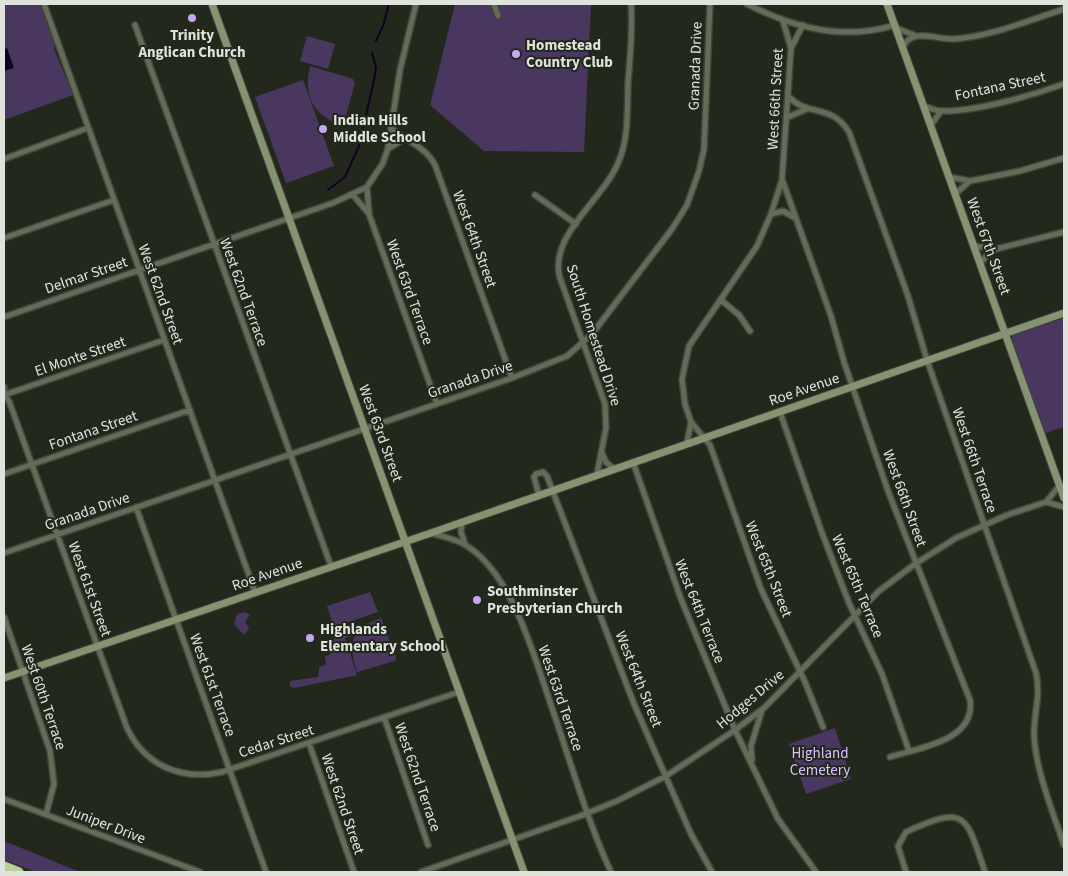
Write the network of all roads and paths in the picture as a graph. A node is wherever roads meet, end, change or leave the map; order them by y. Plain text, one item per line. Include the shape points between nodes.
1 (44, 4) edge
2 (212, 4) edge
3 (416, 4) edge
4 (494, 4) edge
5 (631, 4) edge
6 (747, 4) edge
7 (887, 4) edge
8 (711, 5) edge
9 (1064, 8) edge
10 (498, 16) dead end
11 (783, 21) junction
12 (135, 25) dead end
13 (803, 25) junction
14 (895, 27) junction
15 (915, 35) junction
16 (903, 47) junction
17 (791, 48) junction
18 (1064, 84) edge
19 (789, 97) junction
20 (924, 106) junction
21 (810, 109) junction
22 (941, 111) junction
23 (788, 117) junction
24 (931, 125) junction
25 (88, 128) junction
26 (391, 128) junction
27 (404, 139) junction
28 (388, 148) junction
29 (1064, 158) edge
30 (4, 160) edge
31 (949, 176) junction
32 (782, 179) junction
33 (970, 181) junction
34 (367, 187) junction
35 (955, 194) junction
36 (353, 195) junction
37 (535, 195) dead end
38 (114, 200) junction
39 (369, 214) junction
40 (771, 214) junction
41 (796, 218) junction
42 (289, 219) junction
43 (576, 224) junction
44 (1064, 232) edge
45 (4, 238) edge
46 (214, 245) junction
47 (974, 246) junction
48 (996, 249) junction
49 (980, 264) junction
50 (139, 270) junction
51 (721, 300) junction
52 (1064, 313) edge
53 (4, 317) edge
54 (750, 331) dead end
55 (1005, 333) junction
56 (164, 340) junction
57 (583, 343) junction
58 (927, 360) junction
59 (512, 378) junction
60 (852, 386) junction
61 (4, 387) edge
62 (4, 395) edge
63 (437, 404) junction
64 (190, 410) junction
65 (780, 412) junction
66 (691, 422) junction
67 (364, 429) junction
68 (705, 437) junction
69 (687, 443) junction
70 (602, 452) junction
71 (289, 454) junction
72 (633, 462) junction
73 (32, 464) junction
74 (614, 469) junction
75 (4, 474) edge
76 (598, 474) junction
77 (215, 480) junction
78 (1060, 485) junction
79 (553, 490) junction
80 (539, 495) junction
81 (1064, 498) edge
82 (1046, 502) junction
83 (136, 507) junction
84 (1064, 507) edge
85 (462, 522) junction
86 (984, 524) junction
87 (431, 533) junction
88 (57, 534) junction
89 (406, 541) junction
90 (466, 544) junction
91 (4, 552) edge
92 (915, 564) junction
93 (331, 566) junction
94 (255, 592) junction
95 (855, 615) junction
96 (4, 617) edge
97 (176, 619) junction
98 (97, 646) junction
99 (23, 671) junction
100 (800, 672) junction
101 (4, 678) edge
102 (459, 692) junction
103 (764, 708) junction
104 (122, 716) joint
105 (384, 717) junction
106 (823, 727) dead end
107 (736, 730) junction
108 (309, 743) junction
109 (909, 751) junction
110 (890, 757) dead end
111 (752, 765) junction
112 (230, 769) junction
113 (666, 776) junction
114 (4, 799) edge
115 (588, 813) junction
116 (46, 814) junction
117 (512, 840) junction
118 (428, 845) dead end
119 (1064, 845) edge
120 (4, 866) edge
121 (19, 872) edge
122 (200, 872) edge
123 (266, 872) edge
124 (354, 872) edge
125 (421, 872) edge
126 (524, 872) edge
127 (611, 872) edge
128 (712, 872) edge
129 (816, 872) edge
130 (906, 872) edge
131 (985, 872) edge

1 - 25 street, West 62nd Street
2 - 42 main road, West 63rd Street
3 - 26 street via 400,70
4 - 10 street
5 - 43 street, South Homestead Drive via 624,146 614,173
6 - 11 street
7 - 14 main road, West 67th Street
8 - 57 street, Granada Drive via 704,150 694,189 672,230
9 - 15 street via 967,37 941,39
11 - 13 street
11 - 17 street, West 66th Street
12 - 46 street, West 62nd Terrace
13 - 14 street via 862,33
13 - 17 street
14 - 15 street
14 - 16 main road, West 67th Street
15 - 16 street via 907,39
16 - 20 main road, West 67th Street
17 - 19 street, West 66th Street
18 - 22 street, Fontana Street via 996,103
19 - 21 street, West 66th Terrace
19 - 23 street, West 66th Street
20 - 22 street, Fontana Street
20 - 24 main road, West 67th Street
21 - 23 street
21 - 58 street, West 66th Terrace via 831,114 849,132 908,296
22 - 24 street, Fontana Street
23 - 32 street, West 66th Street
24 - 31 main road, West 67th Street
25 - 30 street
25 - 38 street, West 62nd Street
26 - 27 street, West 64th Street
26 - 28 street
27 - 28 street
27 - 59 street, West 64th Street via 418,145 436,165
28 - 34 street via 383,164
29 - 33 street
31 - 33 street
31 - 35 main road, West 67th Street
32 - 40 street, West 65th Street
32 - 41 street, West 66th Street
33 - 35 street
34 - 36 street, Delmar Street
34 - 39 street, West 63rd Terrace
35 - 47 main road, West 67th Street
36 - 39 street
36 - 42 street, Delmar Street
37 - 43 street
38 - 45 street
38 - 50 street, West 62nd Street
39 - 63 street, West 63rd Terrace
40 - 41 street via 783,211
40 - 51 street, West 65th Street via 757,246
41 - 60 street, West 66th Street
42 - 46 street, Delmar Street
42 - 67 main road, West 63rd Street
43 - 57 street, South Homestead Drive via 561,247 558,265
44 - 48 street
46 - 50 street, Delmar Street
46 - 71 street, West 62nd Terrace
47 - 48 street
47 - 49 main road, West 67th Street
48 - 49 street
49 - 55 main road, West 67th Street
50 - 53 street, Delmar Street
50 - 56 street, West 62nd Street
51 - 54 street
51 - 66 street, West 65th Street via 696,333 684,363 682,388
52 - 55 main road, Roe Avenue
55 - 58 main road, Roe Avenue
55 - 78 main road, West 67th Street
56 - 62 street, El Monte Street
56 - 64 street, West 62nd Street
57 - 59 street, Granada Drive via 553,364
57 - 70 street, South Homestead Drive via 607,415
58 - 60 main road, Roe Avenue
58 - 86 street, West 66th Terrace
59 - 63 street, Granada Drive
60 - 65 main road, Roe Avenue
60 - 92 street, West 66th Street
61 - 62 street, West 61st Street
62 - 73 street, West 61st Street
63 - 67 street, Granada Drive
64 - 73 street, Fontana Street
64 - 77 street, West 62nd Street
65 - 68 main road, Roe Avenue
65 - 95 street, West 65th Terrace via 822,533
66 - 68 street, West 65th Street
66 - 69 street, West 65th Street
67 - 71 street, Granada Drive
67 - 89 main road, West 63rd Street
68 - 69 main road, Roe Avenue
68 - 100 street, West 65th Street via 762,588
69 - 72 main road, Roe Avenue
70 - 74 street
70 - 76 street, South Homestead Drive
71 - 77 street, Granada Drive
71 - 93 street, West 62nd Terrace
72 - 74 main road, Roe Avenue
72 - 107 street, West 64th Terrace via 681,599
73 - 75 street, Fontana Street
73 - 88 street, West 61st Street
74 - 76 main road, Roe Avenue
76 - 79 main road, Roe Avenue
77 - 83 street, Granada Drive
77 - 94 street, West 62nd Street
78 - 81 main road, West 67th Street
78 - 82 street
79 - 80 main road, Roe Avenue
79 - 80 street via 545,473 538,472 533,480
79 - 113 street, West 64th Street
80 - 85 main road, Roe Avenue
82 - 84 street
82 - 86 street, Hodges Drive
83 - 88 street, Granada Drive
83 - 97 street, West 61st Terrace
85 - 87 main road, Roe Avenue
85 - 90 street via 461,532
86 - 92 street, Hodges Drive
86 - 119 street, West 66th Terrace via 1036,673 1039,695 1034,736 1044,783
87 - 89 main road, Roe Avenue
87 - 90 street, West 63rd Terrace
88 - 91 street, Granada Drive
88 - 98 street, West 61st Street
89 - 93 main road, Roe Avenue
89 - 102 main road, West 63rd Street
90 - 115 street, West 63rd Terrace via 491,569 509,598 531,648
92 - 95 street, Hodges Drive
92 - 109 street, West 66th Street via 968,693 971,710 966,723 956,734
93 - 94 main road, Roe Avenue
94 - 97 main road, Roe Avenue
95 - 100 street, Hodges Drive
95 - 109 street, West 65th Terrace via 882,674
96 - 99 street, West 60th Terrace
97 - 98 main road, Roe Avenue
97 - 112 street, West 61st Terrace
98 - 99 main road, Roe Avenue
98 - 104 street, West 61st Street
99 - 101 main road, Roe Avenue
99 - 116 street, West 60th Terrace via 53,763 52,791
100 - 103 street, Hodges Drive
100 - 106 street, West 65th Street
102 - 105 street, Cedar Street
102 - 117 main road, West 63rd Street
103 - 107 street, Hodges Drive
103 - 111 street, West 64th Terrace via 750,746
104 - 112 street, Cedar Street via 137,746 167,769 202,776
105 - 108 street, Cedar Street
105 - 118 street, West 62nd Terrace
107 - 111 street, West 64th Terrace
107 - 113 street, Hodges Drive
108 - 112 street, Cedar Street
108 - 124 street, West 62nd Street
109 - 110 street
111 - 129 street, West 64th Terrace via 778,819
112 - 123 street, West 61st Terrace
113 - 115 street, Hodges Drive
113 - 128 street, West 64th Street via 691,834
114 - 116 street, Juniper Drive
115 - 117 street, Hodges Drive
115 - 127 street, West 63rd Terrace
116 - 122 street, Juniper Drive
117 - 125 street, Hodges Drive
117 - 126 main road, West 63rd Street
120 - 121 highway
130 - 131 street via 899,852 900,840 906,832 948,817 964,820

